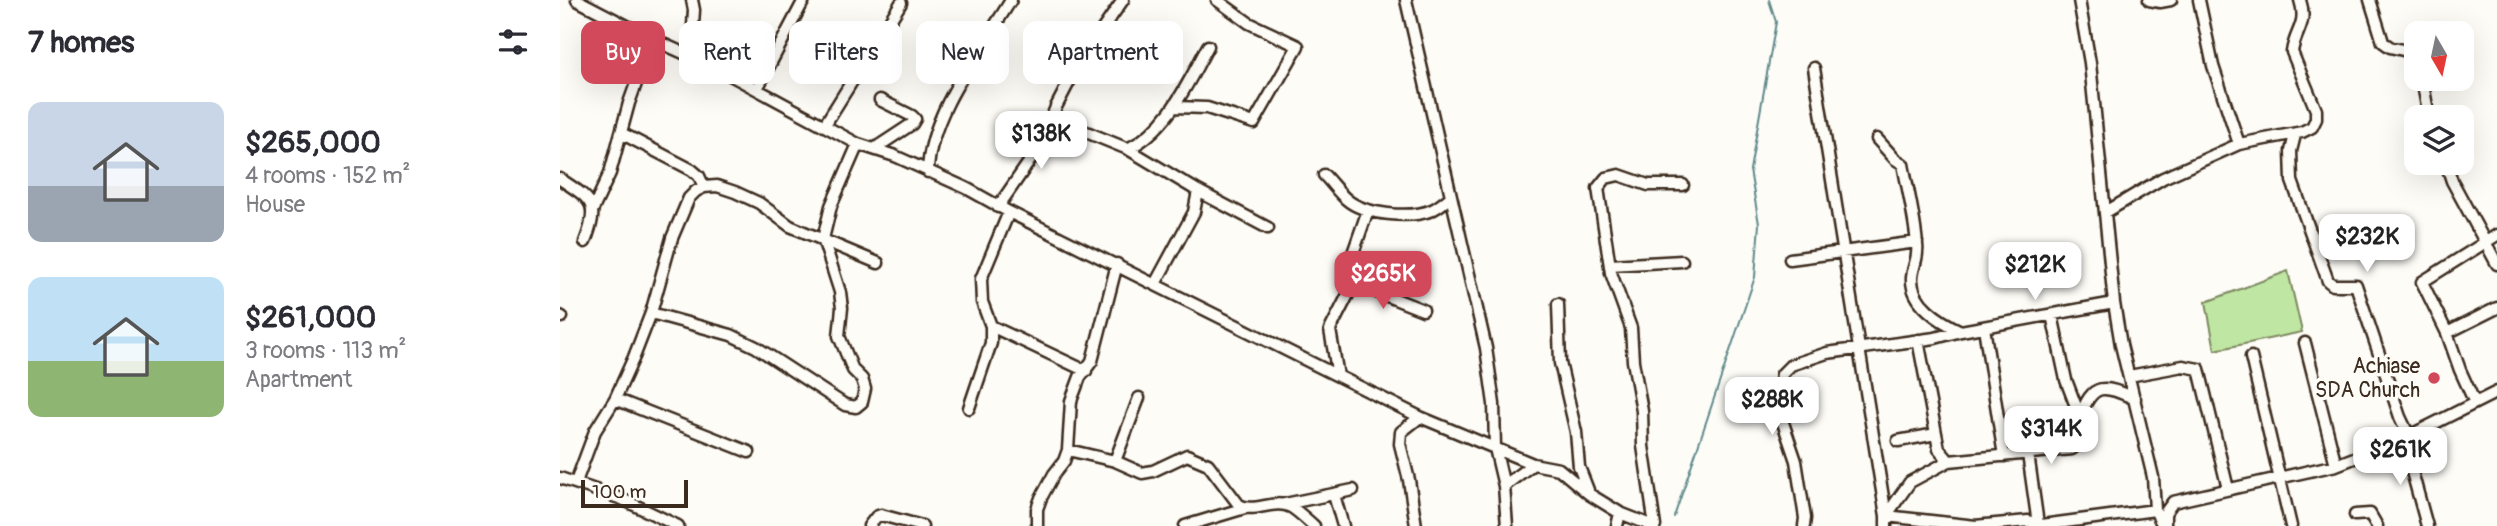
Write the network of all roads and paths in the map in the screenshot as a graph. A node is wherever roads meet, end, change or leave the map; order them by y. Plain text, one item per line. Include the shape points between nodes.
1 (577, 0) edge
2 (692, 0) edge
3 (804, 0) edge
4 (1011, 0) edge
5 (1123, 0) edge
6 (1217, 0) edge
7 (1406, 0) edge
8 (2079, 0) edge
9 (2149, 0) edge
10 (2171, 0) edge
11 (2199, 0) edge
12 (2300, 0) edge
13 (2370, 0) edge
14 (901, 3) dead end
15 (616, 21) edge
16 (693, 21) edge
17 (1208, 46) dead end
18 (2404, 50) edge
19 (1814, 68) dead end
20 (636, 84) edge
21 (747, 84) edge
22 (757, 89) junction
23 (880, 100) dead end
24 (1175, 107) junction
25 (1052, 118) junction
26 (824, 125) junction
27 (621, 133) junction
28 (2295, 135) junction
29 (1877, 139) dead end
30 (858, 144) junction
31 (2239, 144) junction
32 (874, 149) junction
33 (1128, 149) junction
34 (928, 172) junction
35 (1324, 175) dead end
36 (2450, 175) edge
37 (560, 179) edge
38 (1683, 185) dead end
39 (704, 187) junction
40 (1198, 191) junction
41 (1451, 197) junction
42 (998, 207) junction
43 (593, 209) junction
44 (1368, 210) junction
45 (1009, 212) junction
46 (2106, 212) junction
47 (1268, 228) dead end
48 (2497, 235) edge
49 (823, 239) junction
50 (585, 242) dead end
51 (1917, 242) junction
52 (2485, 242) junction
53 (1842, 253) junction
54 (1790, 259) dead end
55 (1682, 261) dead end
56 (878, 263) dead end
57 (1117, 264) junction
58 (2497, 264) edge
59 (1610, 265) junction
60 (1354, 283) junction
61 (1155, 284) junction
62 (2114, 303) junction
63 (1558, 304) dead end
64 (2497, 308) edge
65 (1423, 310) dead end
66 (651, 313) junction
67 (2052, 315) junction
68 (991, 326) junction
69 (1984, 327) junction
70 (1961, 331) junction
71 (2447, 333) junction
72 (1918, 340) junction
73 (2305, 343) dead end
74 (1858, 348) junction
75 (2251, 357) dead end
76 (1086, 371) junction
77 (1338, 376) junction
78 (2129, 376) junction
79 (2497, 392) edge
80 (1139, 398) dead end
81 (2135, 399) junction
82 (615, 400) junction
83 (2475, 403) junction
84 (969, 408) dead end
85 (1420, 417) junction
86 (2080, 417) junction
87 (1936, 434) junction
88 (2406, 437) junction
89 (1898, 441) dead end
90 (1495, 448) junction
91 (1068, 450) junction
92 (749, 452) dead end
93 (2028, 454) junction
94 (2004, 456) junction
95 (1115, 461) junction
96 (1949, 461) junction
97 (1533, 464) junction
98 (2336, 465) junction
99 (2279, 476) junction
100 (2154, 477) junction
101 (560, 478) edge
102 (576, 482) junction
103 (1504, 486) junction
104 (2228, 489) junction
105 (1353, 490) dead end
106 (1589, 494) junction
107 (1334, 495) junction
108 (2173, 502) junction
109 (1281, 504) junction
110 (1245, 508) junction
111 (2155, 510) junction
112 (1620, 513) junction
113 (2355, 515) dead end
114 (1886, 521) edge
115 (2038, 524) junction
116 (678, 526) edge
117 (869, 526) edge
118 (922, 526) edge
119 (1037, 526) edge
120 (1185, 526) edge
121 (1314, 526) edge
122 (1343, 526) edge
123 (1416, 526) edge
124 (1507, 526) edge
125 (1617, 526) edge
126 (1654, 526) edge
127 (1804, 526) edge
128 (1976, 526) edge
129 (2164, 526) edge
130 (2291, 526) edge
131 (2377, 526) edge
132 (2427, 526) edge

1 - 15 street
2 - 16 street
3 - 22 street
4 - 34 street via 949,105 930,146
5 - 25 street via 1079,63
6 - 24 street via 1249,23 1298,46 1254,123 1207,108
7 - 41 street
8 - 46 street via 2091,64
9 - 10 street
11 - 31 street via 2213,66
12 - 28 street via 2303,22 2292,52 2316,119 2312,127
13 - 18 street via 2383,42
14 - 26 street
17 - 24 street
19 - 53 street
20 - 27 street
21 - 22 street
22 - 26 street
23 - 32 street via 915,119
24 - 33 street via 1143,141
25 - 33 street
25 - 42 street via 1040,146
26 - 30 street
27 - 39 street via 692,170
27 - 43 street via 610,173
28 - 31 street
28 - 88 street via 2292,181 2329,281 2356,285
29 - 51 street via 1903,164
30 - 32 street
30 - 49 street via 831,206
31 - 46 street via 2163,178
32 - 34 street
33 - 40 street
34 - 42 street
35 - 44 street via 1346,199
36 - 52 street
37 - 43 street via 588,199
38 - 59 street via 1648,185 1619,176 1601,181 1598,188
39 - 49 street via 735,192 790,226
39 - 66 street via 689,198 672,238
40 - 47 street
40 - 61 street via 1194,212
41 - 44 street via 1434,210 1415,214
41 - 90 street via 1486,348
42 - 45 street
43 - 50 street
44 - 60 street via 1351,259
45 - 57 street
45 - 68 street via 981,279 982,302
46 - 62 street
48 - 52 street
49 - 56 street
49 - 66 street via 840,292 839,336 865,389 856,407 845,405 731,335
51 - 53 street
51 - 70 street via 1912,276 1916,293 1932,314
52 - 58 street
52 - 71 street via 2422,282
53 - 54 street
53 - 74 street
55 - 59 street
57 - 61 street
57 - 76 street
59 - 126 street via 1631,328
60 - 65 street
60 - 77 street via 1330,330
61 - 77 street
62 - 67 street
62 - 78 street
63 - 106 street via 1560,363 1579,467
64 - 71 street
66 - 82 street
67 - 69 street
67 - 86 street
68 - 76 street
68 - 84 street via 985,365
69 - 70 street
69 - 94 street
70 - 72 street
71 - 83 street
72 - 74 street
72 - 87 street
73 - 98 street
74 - 114 street
74 - 127 street via 1807,359 1782,374 1777,405 1796,461
75 - 99 street
76 - 91 street via 1071,401
77 - 85 street
78 - 81 street
78 - 104 street via 2183,366 2199,369
79 - 83 street
80 - 95 street
81 - 86 street via 2106,388 2096,391 2087,398
81 - 100 street
82 - 92 street
82 - 102 street via 595,431
83 - 88 street
85 - 90 street
85 - 123 street via 1401,432 1400,444
86 - 93 street via 2082,434 2072,449
87 - 89 street
87 - 96 street via 1939,449
88 - 98 street
88 - 132 street
90 - 97 street
90 - 103 street
91 - 95 street
91 - 119 street via 1041,498
93 - 94 street
93 - 115 street
94 - 96 street
95 - 110 street via 1142,473 1187,454 1208,464
96 - 114 street via 1910,482
97 - 103 street
97 - 106 street via 1559,469
98 - 99 street
99 - 104 street
99 - 130 street
100 - 108 street
100 - 111 street
101 - 102 street
102 - 116 street
103 - 124 street
104 - 108 street
105 - 107 street
106 - 112 street
107 - 109 street
107 - 122 street
108 - 129 street via 2165,513
109 - 110 street
109 - 121 street
110 - 120 street
111 - 115 street
111 - 129 street
112 - 125 street
112 - 126 street
113 - 131 street via 2370,514
114 - 128 street
115 - 128 street via 2028,520
117 - 118 street via 881,515

